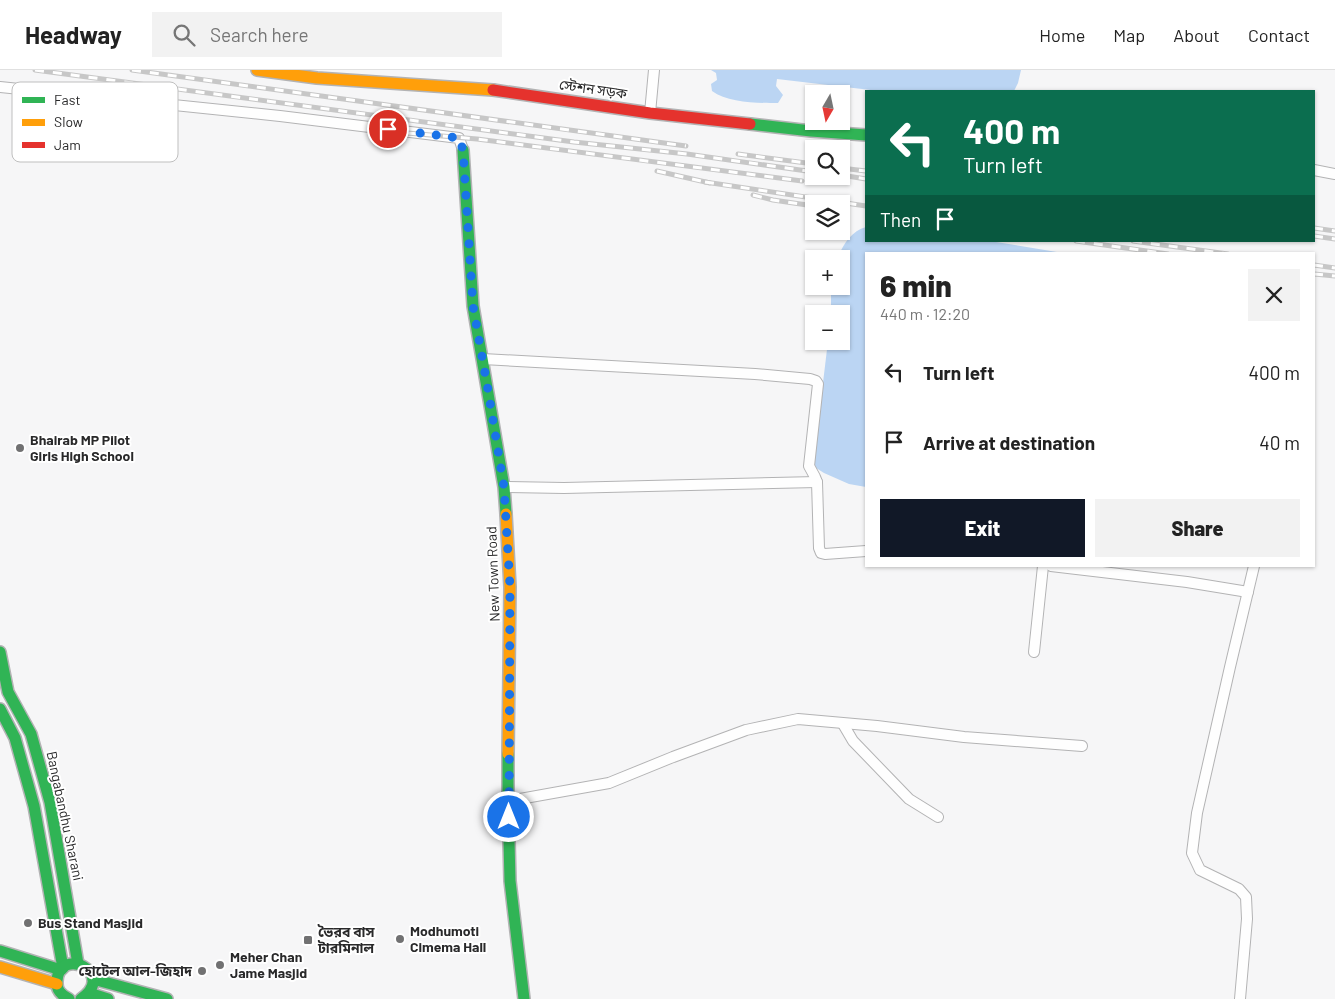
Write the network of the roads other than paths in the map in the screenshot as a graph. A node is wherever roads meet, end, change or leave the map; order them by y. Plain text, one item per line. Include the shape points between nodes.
1 (256, 70) edge
2 (654, 70) edge
3 (178, 105) edge
4 (650, 113) junction
5 (865, 135) edge
6 (463, 150) joint
7 (1315, 170) edge
8 (1335, 174) edge
9 (483, 359) junction
10 (816, 482) junction
11 (504, 487) junction
12 (865, 551) edge
13 (1043, 567) edge
14 (1060, 567) edge
15 (1254, 567) edge
16 (1248, 592) junction
17 (0, 652) edge
18 (1034, 652) dead end
19 (0, 709) edge
20 (843, 724) junction
21 (1082, 746) dead end
22 (508, 801) junction
23 (938, 817) dead end
24 (0, 951) edge
25 (78, 964) junction
26 (0, 967) edge
27 (62, 969) junction
28 (93, 979) junction
29 (57, 984) junction
30 (85, 996) edge
31 (69, 999) edge
32 (108, 999) edge
33 (167, 999) edge
34 (524, 999) edge
35 (1240, 999) edge

1 - 4 main road, স্টেশন সড়ক via 317,78 483,88
2 - 4 street
3 - 6 street via 459,138
4 - 5 main road, স্টেশন সড়ক
6 - 9 main road, New Town Road via 473,306
7 - 8 street
9 - 10 street via 755,374 816,381 809,466
9 - 11 main road, New Town Road
10 - 11 street
10 - 12 street via 818,548 821,553
11 - 22 main road, New Town Road via 510,586
13 - 18 street
14 - 16 street
15 - 16 street
16 - 35 street via 1197,813 1192,853 1200,870 1239,889 1246,897
17 - 25 main road, Bangabandhu Sharani via 8,692 31,734 50,802
19 - 27 main road, Bangabandhu Sharani via 15,738 34,806
20 - 21 street
20 - 22 street via 798,719 746,730 610,783
20 - 23 street via 853,741 909,799
22 - 34 main road, New Town Road via 510,881
24 - 27 main road
25 - 27 main road
25 - 28 main road via 88,969
26 - 29 main road
27 - 29 main road
28 - 30 main road via 93,985
28 - 33 main road
29 - 31 main road via 62,995
30 - 32 main road

